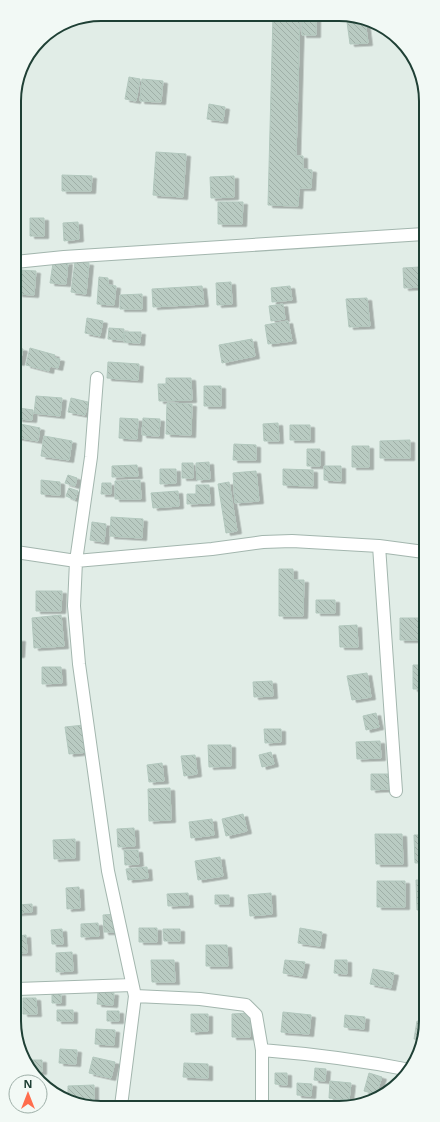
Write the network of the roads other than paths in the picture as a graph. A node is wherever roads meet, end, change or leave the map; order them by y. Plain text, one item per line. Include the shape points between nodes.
1 (419, 234) edge
2 (21, 261) edge
3 (97, 378) dead end
4 (380, 546) junction
5 (419, 551) edge
6 (21, 553) edge
7 (76, 561) junction
8 (396, 791) dead end
9 (21, 989) edge
10 (133, 991) junction
11 (262, 1050) junction
12 (404, 1069) edge
13 (121, 1101) edge
14 (262, 1101) edge

1 - 2 street
3 - 7 street via 91,456
4 - 5 street
4 - 7 street via 324,542 262,542
4 - 8 street
6 - 7 street
7 - 10 street via 74,606 79,664 108,871
9 - 10 street
10 - 11 street via 246,1005 256,1015
10 - 13 street
11 - 12 street via 314,1054
11 - 14 street

